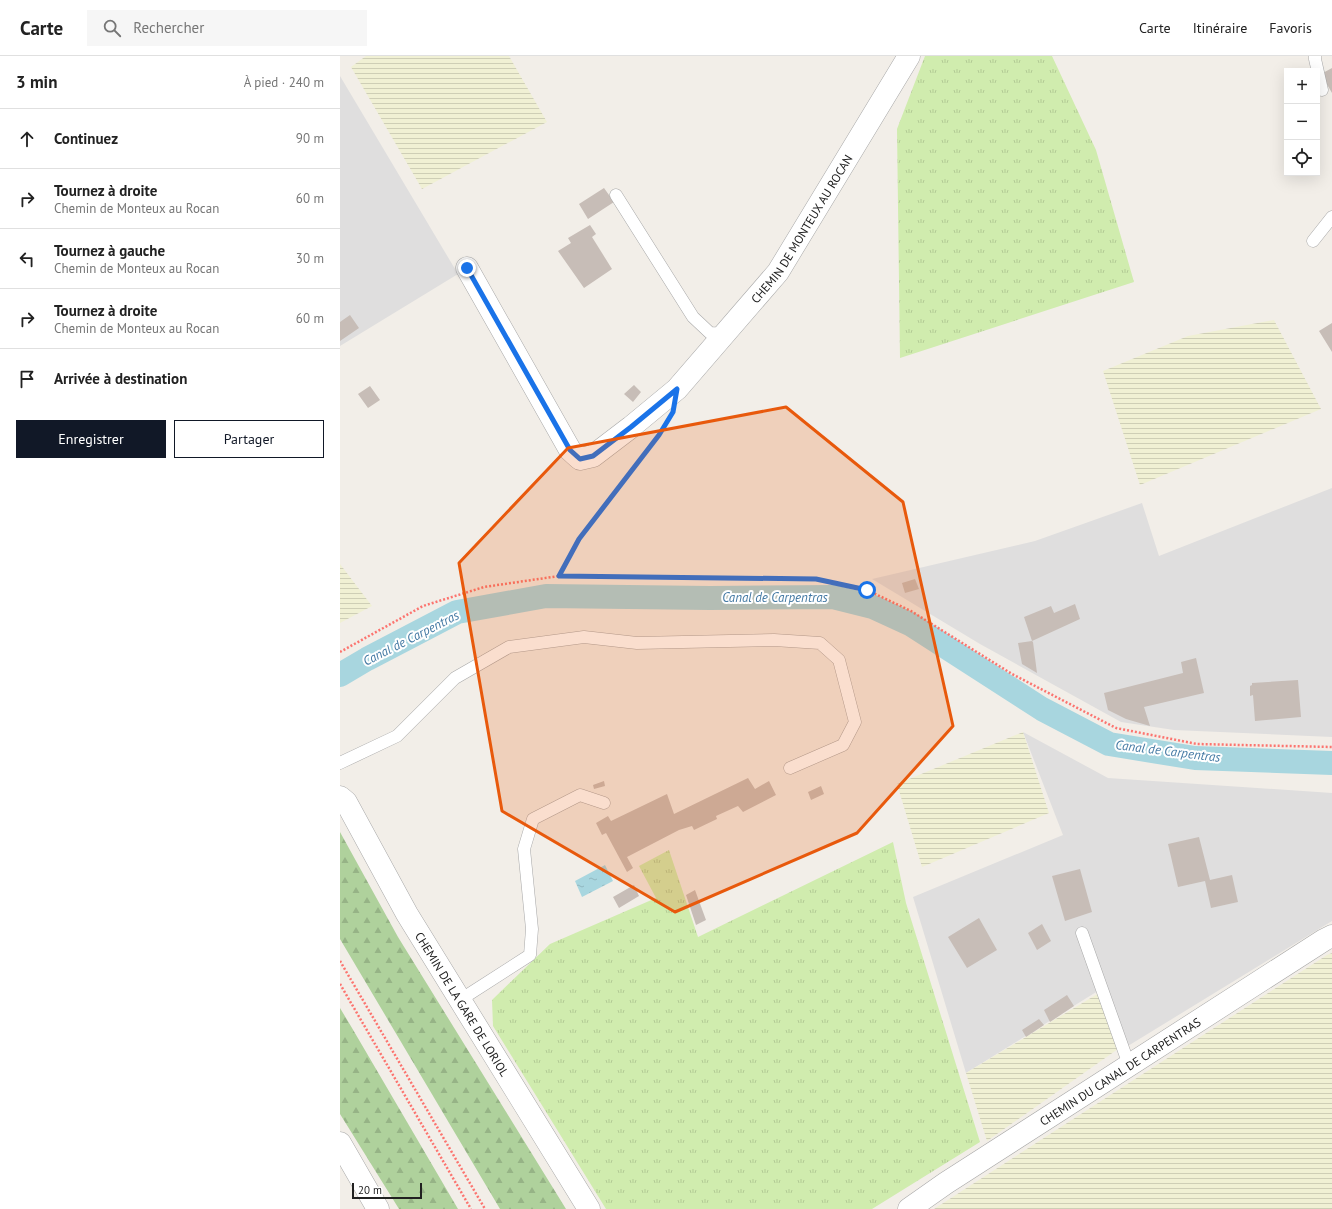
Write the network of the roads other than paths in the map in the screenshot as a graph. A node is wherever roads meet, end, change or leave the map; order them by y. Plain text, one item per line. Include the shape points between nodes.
1 (909, 56) edge
2 (1315, 56) edge
3 (1322, 90) dead end
4 (616, 195) dead end
5 (1332, 217) edge
6 (1313, 241) dead end
7 (467, 268) dead end
8 (724, 334) junction
9 (340, 763) edge
10 (790, 768) dead end
11 (340, 797) edge
12 (604, 803) dead end
13 (1082, 933) dead end
14 (1332, 936) edge
15 (460, 1000) junction
16 (1129, 1065) junction
17 (340, 1142) edge
18 (378, 1209) edge
19 (589, 1209) edge
20 (909, 1209) edge

1 - 8 street, CHEMIN DE MONTEUX AU ROCAN via 778,272
2 - 3 lane
4 - 8 lane via 693,317 710,333
5 - 6 lane
7 - 8 street, CHEMIN DE MONTEUX AU ROCAN via 570,450 580,459 593,456 677,389
9 - 10 lane via 397,736 455,678 509,647 584,637 637,644 774,640 820,644 839,660 855,722 843,745
11 - 15 street, CHEMIN DE LA GARE DE LORIOL via 346,802 407,914
12 - 15 lane via 580,795 533,820 524,849 532,929 530,955
13 - 16 lane
14 - 16 street, CHEMIN DU CANAL DE CARPENTRAS
15 - 19 street, CHEMIN DE LA GARE DE LORIOL
16 - 20 street, CHEMIN DU CANAL DE CARPENTRAS
17 - 18 street

